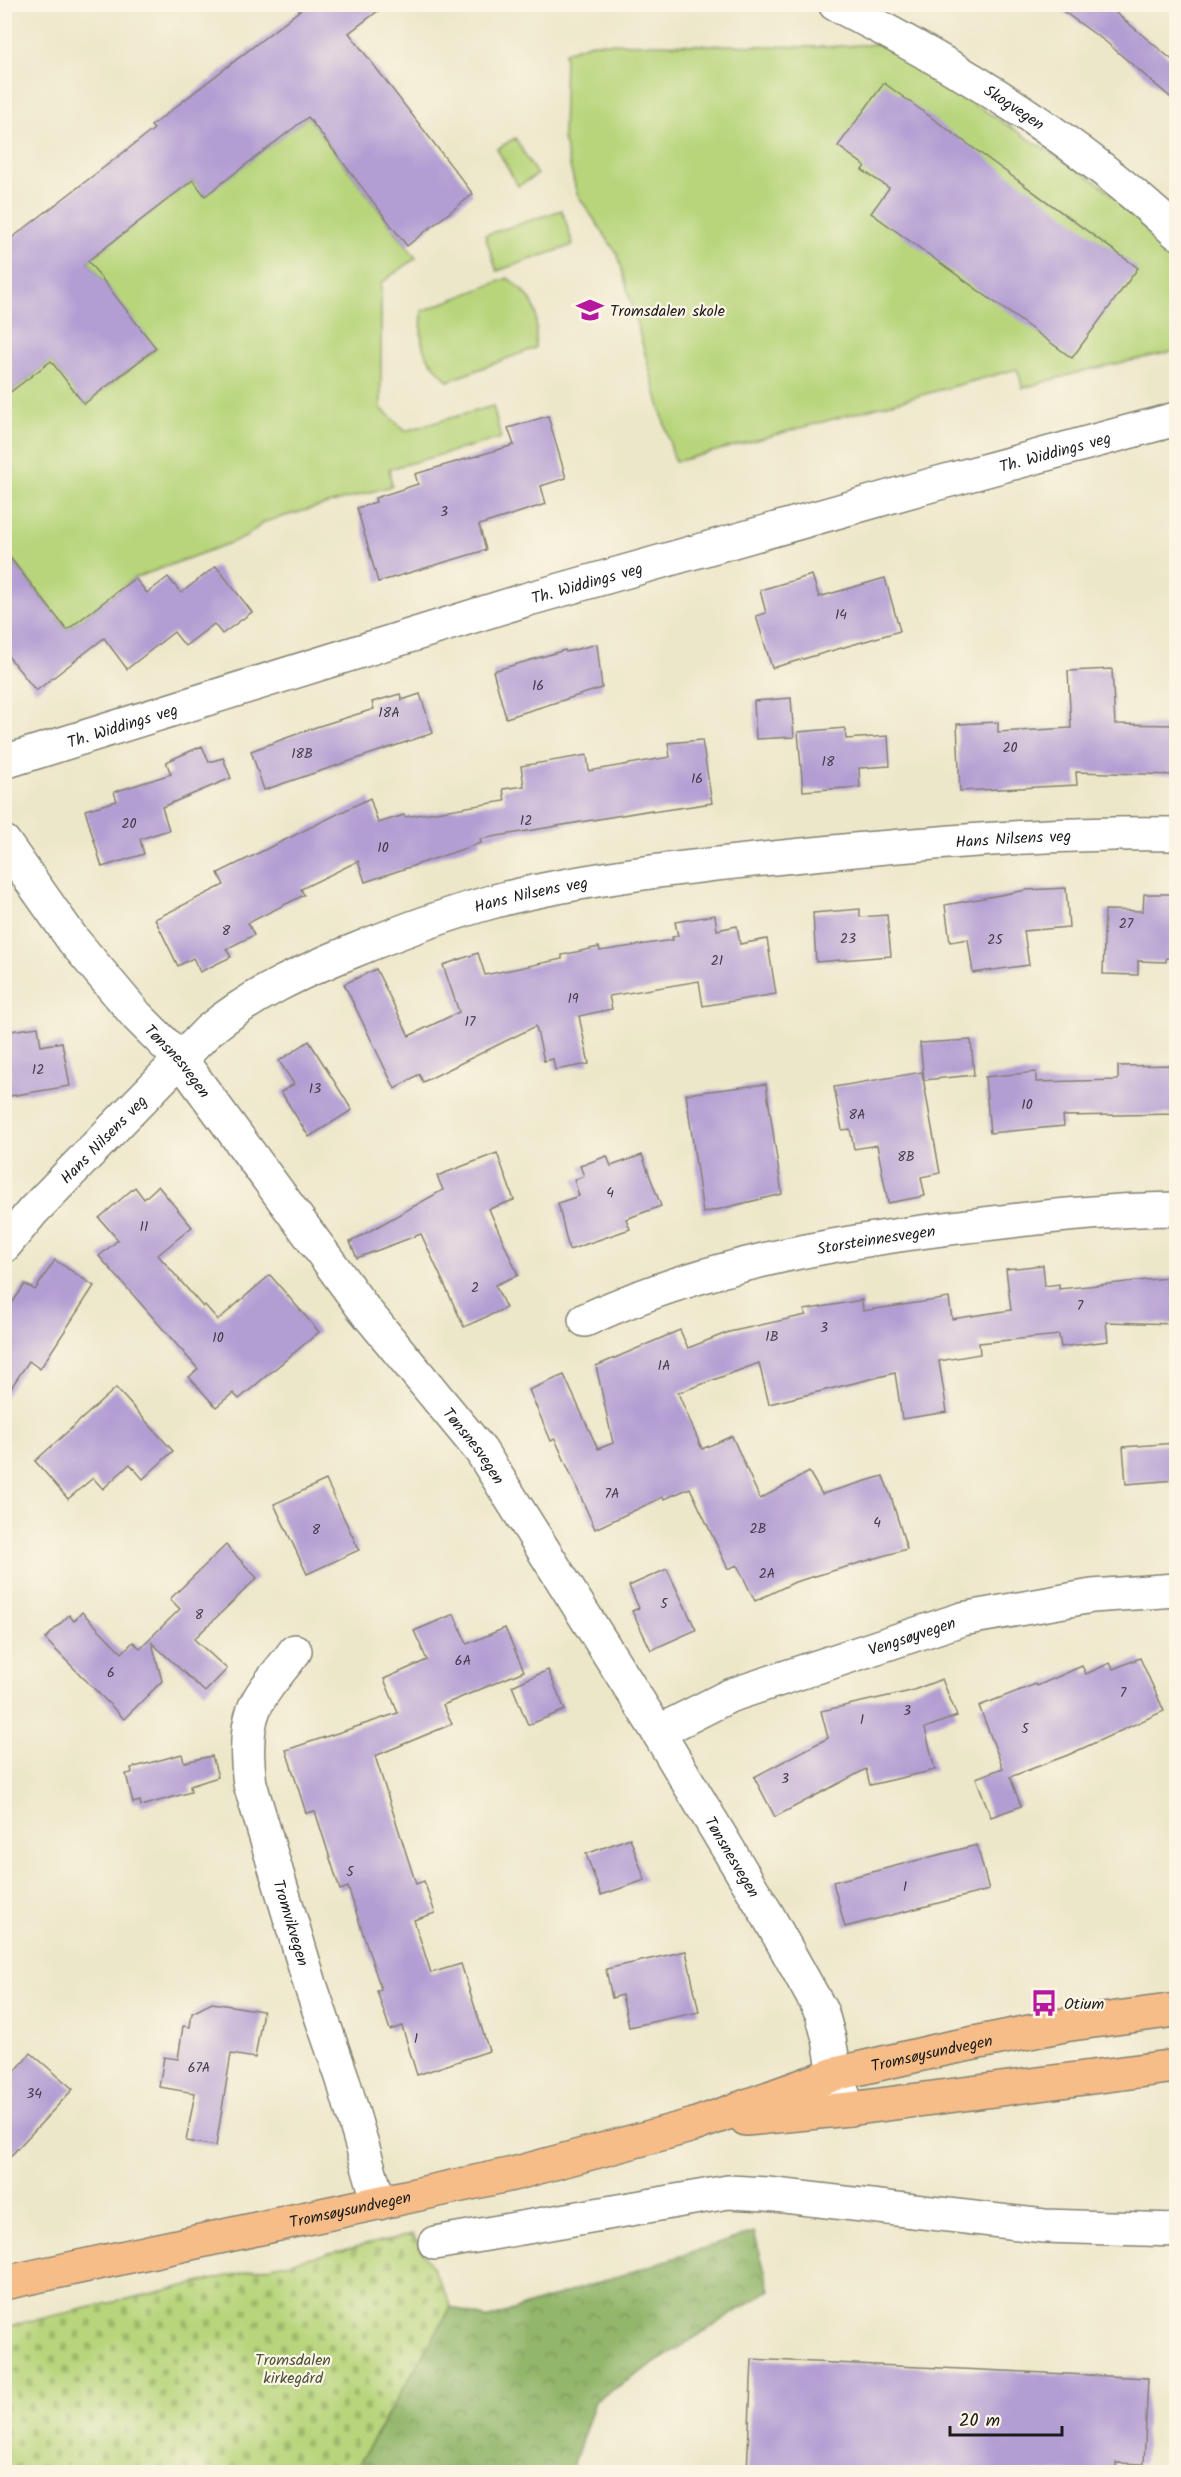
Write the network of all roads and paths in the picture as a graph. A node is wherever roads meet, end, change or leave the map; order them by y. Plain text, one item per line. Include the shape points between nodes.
1 (835, 4) edge
2 (1176, 232) edge
3 (1176, 419) edge
4 (4, 762) edge
5 (1176, 834) edge
6 (4, 842) edge
7 (181, 1060) junction
8 (1176, 1209) edge
9 (4, 1246) edge
10 (585, 1320) dead end
11 (1176, 1590) edge
12 (296, 1651) dead end
13 (658, 1732) junction
14 (1176, 2010) edge
15 (1176, 2066) edge
16 (835, 2074) junction
17 (849, 2109) junction
18 (694, 2125) junction
19 (379, 2203) junction
20 (1176, 2230) edge
21 (435, 2243) dead end
22 (4, 2283) edge

1 - 2 street, Skogvegen via 913,44 1047,128 1135,195
3 - 4 street, Th. Widdings veg via 525,600
5 - 7 street, Hans Nilsens veg via 1053,836 831,852 698,866 531,892 411,928 292,978 228,1015
6 - 7 street, Tønsnesvegen via 73,940 137,1016
7 - 9 street, Hans Nilsens veg via 33,1211
7 - 13 street, Tønsnesvegen via 363,1308 474,1442
8 - 10 street, Storsteinnesvegen via 1017,1220 801,1251 645,1294
11 - 13 street, Vengsøyvegen via 1092,1596 962,1619 729,1696
12 - 19 street, Tromvikvegen via 254,1710 247,1750 250,1784
13 - 16 street, Tønsnesvegen via 822,2013
14 - 16 highway, Tromsøysundvegen via 1064,2025
15 - 17 highway, Tromsøysundvegen
16 - 17 street, Tønsnesvegen
16 - 18 highway, Tromsøysundvegen
17 - 18 highway, Tromsøysundvegen
18 - 19 highway, Tromsøysundvegen via 513,2174
19 - 22 highway, Tromsøysundvegen
20 - 21 street via 1044,2226 729,2192

